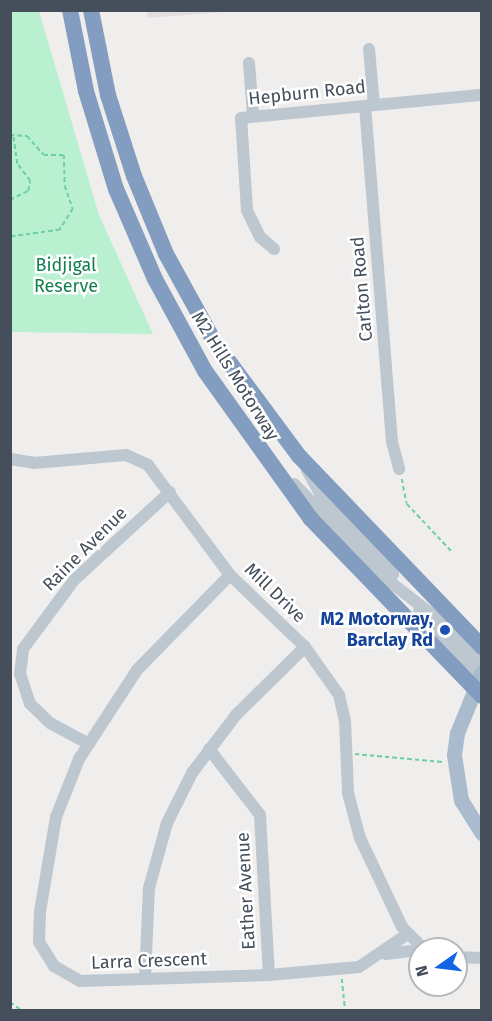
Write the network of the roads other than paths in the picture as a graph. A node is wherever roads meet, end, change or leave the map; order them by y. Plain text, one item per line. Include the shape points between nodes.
1 (70, 10) edge
2 (91, 10) edge
3 (369, 49) dead end
4 (249, 63) dead end
5 (482, 95) edge
6 (369, 105) junction
7 (253, 115) junction
8 (274, 249) dead end
9 (245, 433) junction
10 (299, 456) junction
11 (10, 459) edge
12 (399, 469) road end
13 (170, 492) junction
14 (230, 575) junction
15 (411, 599) junction
16 (305, 647) junction
17 (482, 647) edge
18 (482, 664) edge
19 (482, 672) edge
20 (482, 680) edge
21 (16, 685) edge
22 (475, 699) edge
23 (88, 744) junction
24 (209, 749) junction
25 (482, 833) edge
26 (406, 935) joint
27 (408, 952) edge
28 (381, 955) junction
29 (269, 975) junction
30 (145, 979) junction

1 - 9 highway, M2 Hills Motorway via 101,145 136,238 181,330
2 - 10 highway, M2 Hills Motorway via 119,132 166,254 214,343
3 - 6 street, Carlton Road
4 - 7 street
5 - 6 street, Hepburn Road
6 - 7 street, Hepburn Road
6 - 12 street, Carlton Road via 392,442
7 - 8 street, Hepburn Road via 240,122 247,210 260,237
9 - 15 street via 344,537
9 - 22 highway, M2 Hills Motorway via 311,519
10 - 15 street via 322,497
10 - 17 highway, M2 Hills Motorway
11 - 13 street, Mill Drive via 34,463 126,455 148,465
13 - 14 street, Mill Drive
13 - 21 street, Raine Avenue via 87,566 43,618 23,649
14 - 16 street, Mill Drive
14 - 23 street, Larra Crescent via 137,670
15 - 18 street
15 - 20 street
16 - 24 street via 236,715
16 - 26 street, Mill Drive via 339,695 348,793 357,830
19 - 22 main road
21 - 23 street, Raine Avenue via 42,718
22 - 25 main road via 456,740 455,776 461,800
23 - 30 street, Larra Crescent via 56,817 41,902 39,942 54,966 80,981
24 - 29 street, Eather Avenue via 260,815
24 - 30 street via 192,773 160,845 149,888
26 - 28 street, Larra Crescent
27 - 28 street
28 - 29 street, Larra Crescent via 366,965
29 - 30 street, Larra Crescent

